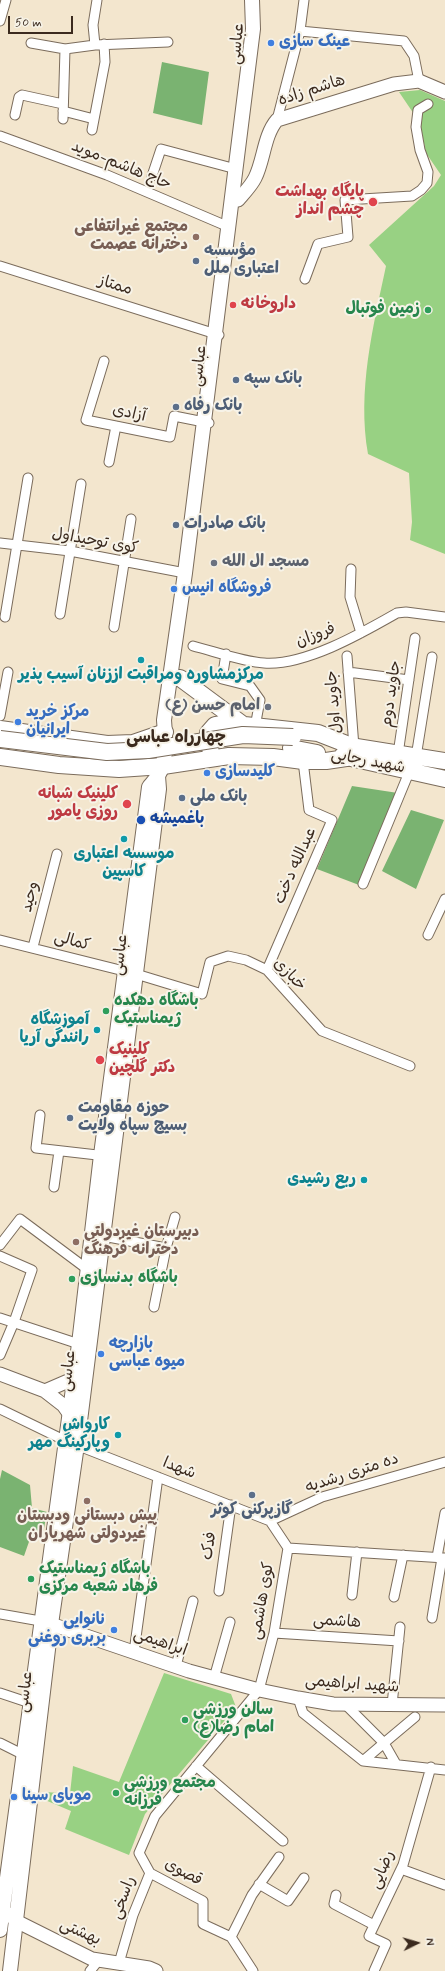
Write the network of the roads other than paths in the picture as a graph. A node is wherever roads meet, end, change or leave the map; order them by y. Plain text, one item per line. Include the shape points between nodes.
1 (6, 0) edge
2 (97, 0) edge
3 (252, 0) edge
4 (257, 0) edge
5 (304, 0) edge
6 (0, 21) edge
7 (300, 31) junction
8 (168, 42) dead end
9 (31, 43) dead end
10 (99, 44) junction
11 (65, 49) junction
12 (419, 81) junction
13 (445, 92) edge
14 (428, 104) dead end
15 (63, 111) junction
16 (15, 115) dead end
17 (94, 119) junction
18 (277, 120) junction
19 (92, 130) dead end
20 (0, 136) edge
21 (236, 168) junction
22 (152, 176) dead end
23 (238, 200) junction
24 (229, 228) junction
25 (0, 266) edge
26 (305, 279) dead end
27 (218, 334) junction
28 (104, 361) dead end
29 (207, 423) junction
30 (116, 426) junction
31 (109, 462) dead end
32 (28, 478) dead end
33 (81, 484) dead end
34 (131, 519) dead end
35 (0, 543) edge
36 (17, 545) junction
37 (70, 551) junction
38 (123, 561) junction
39 (351, 569) dead end
40 (185, 573) junction
41 (60, 614) dead end
42 (5, 617) dead end
43 (445, 617) edge
44 (114, 627) dead end
45 (361, 633) junction
46 (415, 638) dead end
47 (193, 646) dead end
48 (226, 654) junction
49 (347, 656) dead end
50 (432, 657) dead end
51 (8, 672) dead end
52 (348, 672) junction
53 (180, 678) junction
54 (409, 680) junction
55 (0, 716) edge
56 (249, 726) junction
57 (0, 730) edge
58 (165, 732) junction
59 (26, 734) junction
60 (0, 739) edge
61 (292, 743) junction
62 (0, 748) edge
63 (354, 752) junction
64 (398, 754) junction
65 (0, 757) edge
66 (214, 758) junction
67 (22, 760) junction
68 (303, 761) junction
69 (445, 762) edge
70 (413, 763) junction
71 (160, 771) junction
72 (445, 779) edge
73 (57, 854) dead end
74 (364, 884) dead end
75 (445, 899) edge
76 (428, 935) dead end
77 (0, 940) edge
78 (33, 947) junction
79 (266, 970) junction
80 (131, 972) junction
81 (410, 1066) dead end
82 (40, 1115) dead end
83 (59, 1151) junction
84 (107, 1156) junction
85 (54, 1187) dead end
86 (175, 1217) dead end
87 (103, 1236) junction
88 (0, 1244) edge
89 (166, 1248) junction
90 (0, 1256) edge
91 (93, 1273) junction
92 (154, 1307) dead end
93 (0, 1318) edge
94 (14, 1322) junction
95 (84, 1345) junction
96 (0, 1355) edge
97 (0, 1374) edge
98 (80, 1376) junction
99 (45, 1391) junction
100 (0, 1409) edge
101 (70, 1414) junction
102 (80, 1427) junction
103 (72, 1443) junction
104 (445, 1462) edge
105 (158, 1477) junction
106 (231, 1506) junction
107 (445, 1513) edge
108 (270, 1521) junction
109 (288, 1548) junction
110 (357, 1552) junction
111 (403, 1555) junction
112 (441, 1558) edge
113 (219, 1591) dead end
114 (352, 1595) dead end
115 (394, 1597) dead end
116 (193, 1601) dead end
117 (0, 1614) edge
118 (432, 1618) dead end
119 (46, 1622) junction
120 (230, 1622) dead end
121 (400, 1627) dead end
122 (274, 1633) junction
123 (399, 1641) junction
124 (134, 1652) junction
125 (176, 1666) junction
126 (214, 1678) junction
127 (258, 1690) junction
128 (0, 1693) edge
129 (298, 1698) junction
130 (30, 1703) junction
131 (345, 1704) junction
132 (445, 1705) edge
133 (392, 1706) junction
134 (415, 1717) dead end
135 (0, 1743) edge
136 (384, 1743) junction
137 (29, 1757) junction
138 (363, 1761) junction
139 (396, 1764) junction
140 (196, 1766) junction
141 (431, 1767) junction
142 (445, 1770) edge
143 (283, 1841) dead end
144 (278, 1857) dead end
145 (401, 1869) junction
146 (150, 1873) junction
147 (304, 1878) dead end
148 (259, 1884) junction
149 (445, 1885) edge
150 (336, 1895) dead end
151 (1, 1907) edge
152 (16, 1921) junction
153 (374, 1925) junction
154 (0, 1930) edge
155 (231, 1937) junction
156 (99, 1960) junction
157 (119, 1963) junction
158 (10, 1971) edge
159 (90, 1971) edge
160 (156, 1971) edge
161 (253, 1971) edge
162 (374, 1971) edge

1 - 6 street
2 - 10 street via 93,25
3 - 21 main road, عباسى via 253,29
4 - 23 main road, عباسى via 258,30
5 - 7 street
7 - 12 street via 404,41 414,56
7 - 18 street
8 - 10 street
9 - 11 street
10 - 11 street
10 - 17 street via 105,62
11 - 15 street
12 - 13 street
12 - 18 street, هاشم زاده via 378,87
14 - 26 street via 418,110 416,127 420,150 428,172 427,183 412,196 345,200 348,237 318,244
15 - 16 street via 22,95 19,97
15 - 17 street
17 - 19 street
18 - 23 street, هاشم زاده via 269,134 255,177
20 - 24 street, حاج هاشم-موید via 107,175
21 - 22 street via 160,148
21 - 24 main road, عباسى
23 - 27 main road, عباسى
24 - 27 main road, عباسى
25 - 27 street, ممتاز
27 - 29 main road, عباسى
28 - 30 street, آزادی via 86,420
29 - 30 street, آزادی via 174,416 170,437
29 - 40 main road, عباسى
29 - 53 main road, عباسى
30 - 31 street
32 - 36 street
33 - 37 street
34 - 38 street
35 - 36 street, کوی توحیداول
36 - 37 street, کوی توحیداول
36 - 42 street
37 - 38 street, کوی توحیداول
37 - 41 street
38 - 40 street, کوی توحیداول
38 - 44 street
39 - 45 street via 350,597
40 - 58 main road, عباسى via 170,670
43 - 45 street, فروزان via 397,613
45 - 48 street, فروزان via 293,660 264,663
46 - 54 street, جاوید دوم
47 - 48 street, فروزان
48 - 56 street via 222,679 250,686 260,700
49 - 52 street, جاوید اول
50 - 70 street
51 - 55 street
52 - 54 street
52 - 63 street, جاوید اول
53 - 56 highway
53 - 58 main road, عباسى via 172,724
54 - 64 street, جاوید دوم
56 - 63 highway via 318,733
56 - 66 highway via 226,723 215,725 208,733 210,752
57 - 59 highway
58 - 59 highway via 133,743 107,744
58 - 71 main road, عباسى
59 - 67 highway via 33,741 34,749 30,756
60 - 61 highway, bridge via 107,752 148,750 243,735
61 - 62 highway via 242,745 112,762
61 - 63 highway
63 - 64 highway
63 - 68 highway via 326,761
63 - 70 highway, شهید رجایی
64 - 70 highway
65 - 67 highway
66 - 68 highway via 272,757
66 - 71 highway
67 - 71 highway
68 - 79 street, عبدالله دخت via 309,810 332,820
69 - 70 highway
70 - 72 highway, شهید رجایی
70 - 74 street
71 - 80 main road, عباسى via 148,788
73 - 78 street, وحید
75 - 76 street
77 - 78 street, کمالی
78 - 80 street, کمالی
79 - 80 street, خبازی via 246,960 228,956 210,962 202,994
79 - 81 street, خبازی via 322,1031
80 - 84 main road, عباسى
82 - 83 street via 36,1148
83 - 84 street
83 - 85 street
84 - 87 main road, عباسى
84 - 91 main road, عباسى
86 - 89 street
87 - 89 street
87 - 91 main road, عباسى
88 - 91 street via 20,1219
89 - 92 street
90 - 94 street via 32,1270
91 - 95 main road, عباسى
93 - 94 street
94 - 95 street
94 - 96 street
95 - 98 main road, عباسى
97 - 99 street
98 - 99 street
98 - 101 main road, عباسى
98 - 102 main road, عباسى
99 - 101 street via 64,1405
100 - 103 street, شهدا
101 - 102 street
101 - 103 main road, عباسى
102 - 103 main road, عباسى
103 - 105 street, شهدا
103 - 119 main road, عباسى
104 - 108 street, ده متری رشدیه via 322,1497
105 - 106 street, شهدا
105 - 124 street
106 - 108 street, شهدا
106 - 113 street, فدک
107 - 112 street
108 - 109 street, کوی هاشمی
109 - 110 street
109 - 122 street, کوی هاشمی
110 - 111 street
110 - 114 street
111 - 112 street
111 - 115 street
112 - 118 street
116 - 125 street
117 - 119 street
119 - 124 street, ابراهیمی
119 - 130 main road, عباسى
119 - 137 main road, عباسى
120 - 126 street
121 - 123 street
122 - 123 street, هاشمی
122 - 127 street, کوی هاشمی
123 - 133 street
124 - 125 street, ابراهیمی
125 - 126 street, ابراهیمی
126 - 127 street, ابراهیمی
127 - 129 street, شهید ابراهیمی
127 - 140 street, راسخی
128 - 130 street
129 - 131 street, شهید ابراهیمی
129 - 138 street via 303,1713
130 - 137 main road, عباسى
131 - 133 street, شهید ابراهیمی
131 - 136 street
132 - 133 street, شهید ابراهیمی
134 - 136 street
135 - 137 street
136 - 138 street
136 - 139 street
137 - 151 main road, عباسى
137 - 152 main road, عباسى
138 - 139 street
139 - 141 street
140 - 143 street
140 - 146 street, راسخی via 155,1816 139,1853
141 - 142 street
141 - 145 street, رضایی
144 - 148 street
145 - 149 street
145 - 153 street, رضایی
146 - 155 street, قصوی via 203,1901 203,1924
146 - 157 street, راسخی via 132,1915
147 - 148 street via 288,1901
148 - 155 street
150 - 153 street via 334,1904
151 - 152 street, بهشتی
151 - 154 main road, عباسى
152 - 156 street, بهشتی via 92,1959
152 - 158 main road, عباسى
153 - 162 street via 369,1936 386,1944
155 - 161 street
156 - 157 street, بهشتی
156 - 159 street
157 - 160 street, بهشتی

